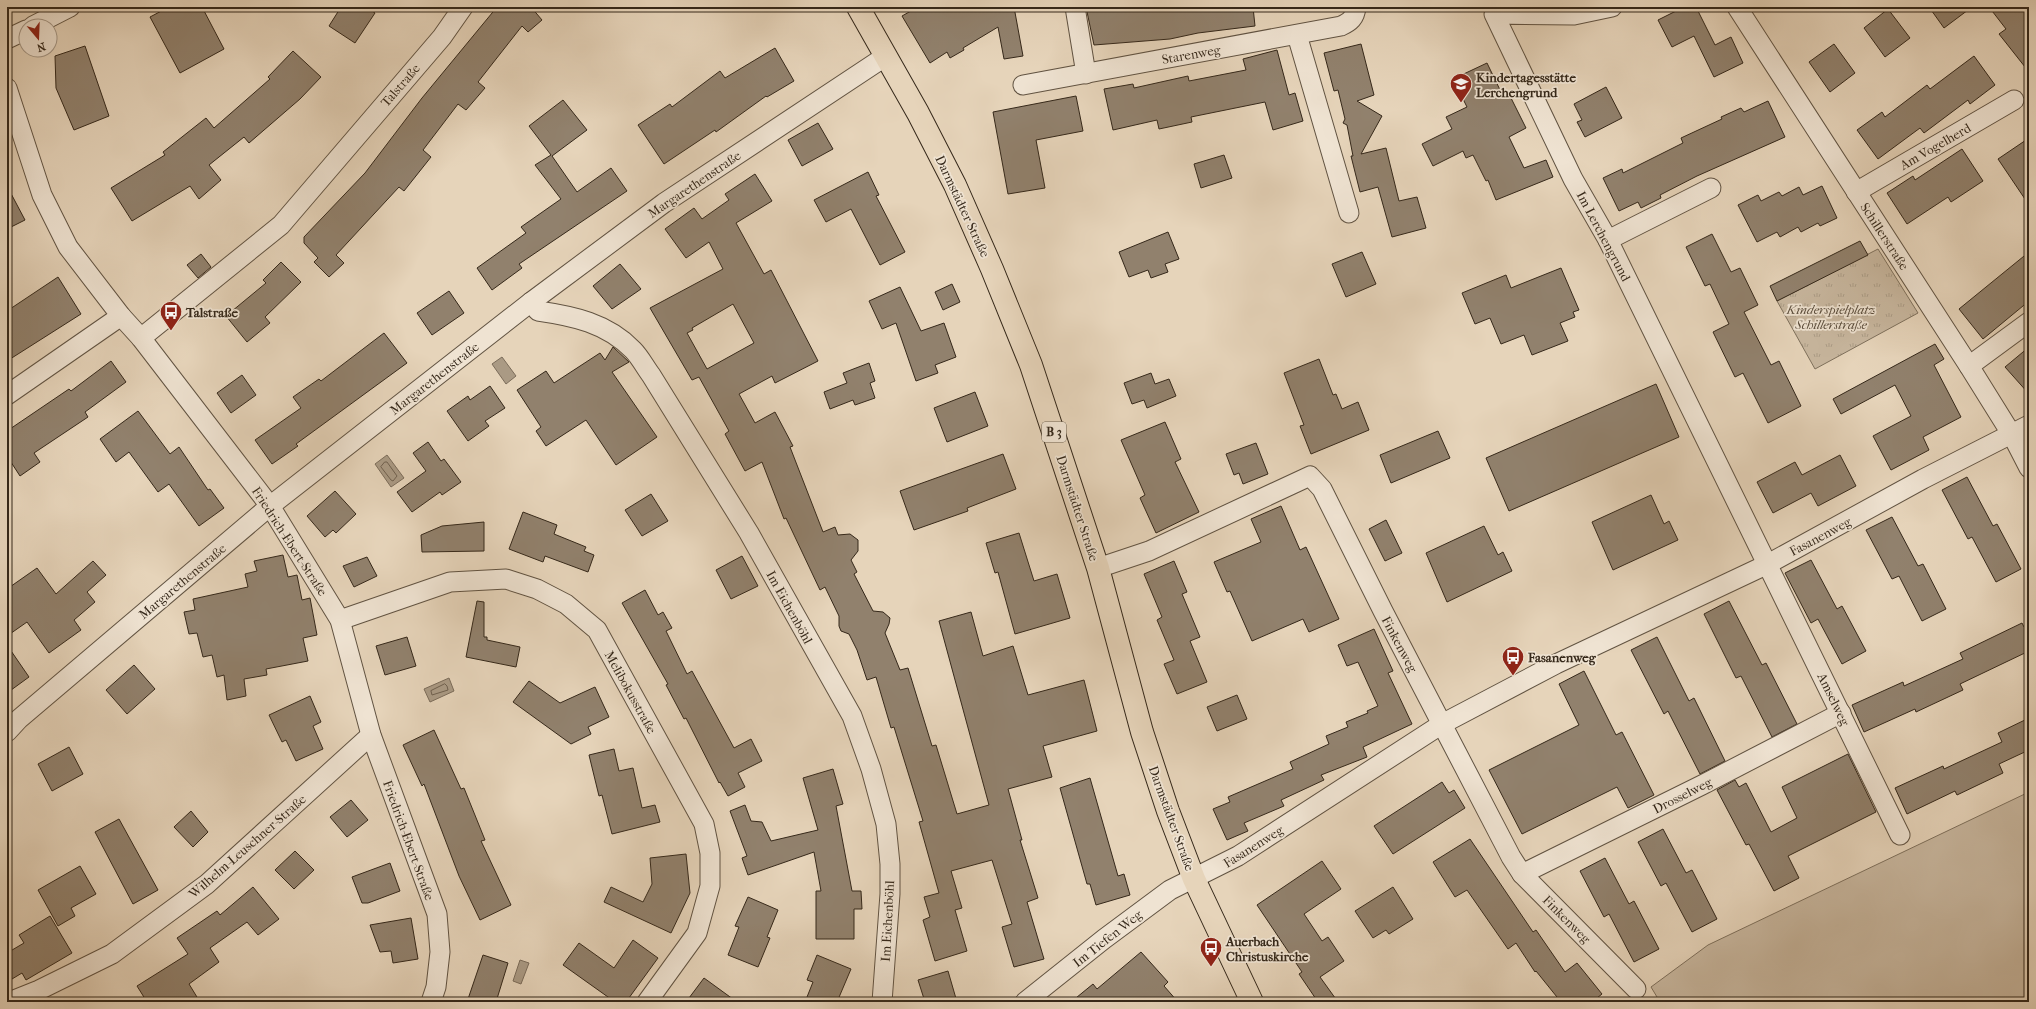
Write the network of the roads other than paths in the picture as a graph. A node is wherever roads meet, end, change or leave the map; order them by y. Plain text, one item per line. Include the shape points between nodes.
1 (70, 7) edge
2 (463, 7) edge
3 (858, 7) edge
4 (1075, 7) edge
5 (1356, 7) edge
6 (1612, 7) edge
7 (1737, 7) edge
8 (49, 18) edge
9 (18, 34) edge
10 (1296, 35) junction
11 (7, 39) edge
12 (886, 56) junction
13 (1086, 74) junction
14 (1023, 85) dead end
15 (7, 88) edge
16 (2014, 100) dead end
17 (1711, 188) dead end
18 (1856, 192) junction
19 (1349, 214) dead end
20 (1608, 240) junction
21 (531, 302) junction
22 (121, 316) junction
23 (2029, 322) edge
24 (141, 338) junction
25 (1969, 366) junction
26 (7, 395) edge
27 (2029, 426) edge
28 (2012, 434) junction
29 (2029, 468) edge
30 (270, 506) junction
31 (1768, 564) junction
32 (1098, 568) junction
33 (340, 620) junction
34 (1840, 713) junction
35 (1442, 724) junction
36 (7, 732) edge
37 (371, 735) junction
38 (1900, 834) dead end
39 (1522, 874) junction
40 (1194, 879) junction
41 (1636, 990) dead end
42 (8, 1002) edge
43 (431, 1002) edge
44 (647, 1002) edge
45 (882, 1002) edge
46 (1025, 1002) edge
47 (1252, 1002) edge

1 - 8 street
2 - 24 street, Talstraße via 442,37 281,225
3 - 12 main road, Darmstädter Straße / B 3
4 - 13 street
5 - 10 street, Starenweg via 1354,17 1348,23
6 - 20 street, Im Lerchengrund via 1574,15 1494,14 1573,179
7 - 18 street, Schillerstraße
9 - 11 street
10 - 13 street, Starenweg
10 - 19 street
12 - 21 street, Margarethenstraße via 664,203
12 - 32 main road, Darmstädter Straße / B 3 via 955,185 992,269 1031,365
13 - 14 street, Starenweg
15 - 22 street, Friedrich-Ebert-Straße via 42,194 68,246
16 - 18 street, Am Vogelherd
17 - 20 street
18 - 25 street, Schillerstraße
20 - 31 street, Im Lerchengrund
21 - 30 street, Margarethenstraße
21 - 45 street, Im Eichenböhl via 538,311 575,316 611,331 633,350 749,533 852,716 871,769 886,824 890,894
22 - 24 street, Friedrich-Ebert-Straße
22 - 26 street
23 - 25 street
24 - 30 street, Friedrich-Ebert-Straße
25 - 28 street, Schillerstraße
27 - 28 street, Fasanenweg
28 - 29 street, Schillerstraße
28 - 31 street, Fasanenweg via 1923,479
30 - 33 street, Friedrich-Ebert-Straße
30 - 36 street, Margarethenstraße
31 - 34 street, Amselweg
31 - 35 street, Fasanenweg via 1556,664
32 - 35 street, Finkenweg via 1148,551 1310,476 1322,489
32 - 40 main road, Darmstädter Straße / B 3 via 1154,771
33 - 37 street, Friedrich-Ebert-Straße
33 - 44 street, Melibokusstraße via 450,582 506,579 566,604 597,630 704,824 710,853 710,886 698,933
34 - 38 street, Amselweg
34 - 39 street, Drosselweg
35 - 39 street, Finkenweg
35 - 40 street, Fasanenweg via 1238,856
37 - 42 street, Wilhelm-Leuschner-Straße via 207,884 112,954 39,990
37 - 43 street, Friedrich-Ebert-Straße via 437,914 440,952 436,987
39 - 41 street, Finkenweg
40 - 46 street, Im Tiefen Weg via 1159,898
40 - 47 main road, Darmstädter Straße / B 3

